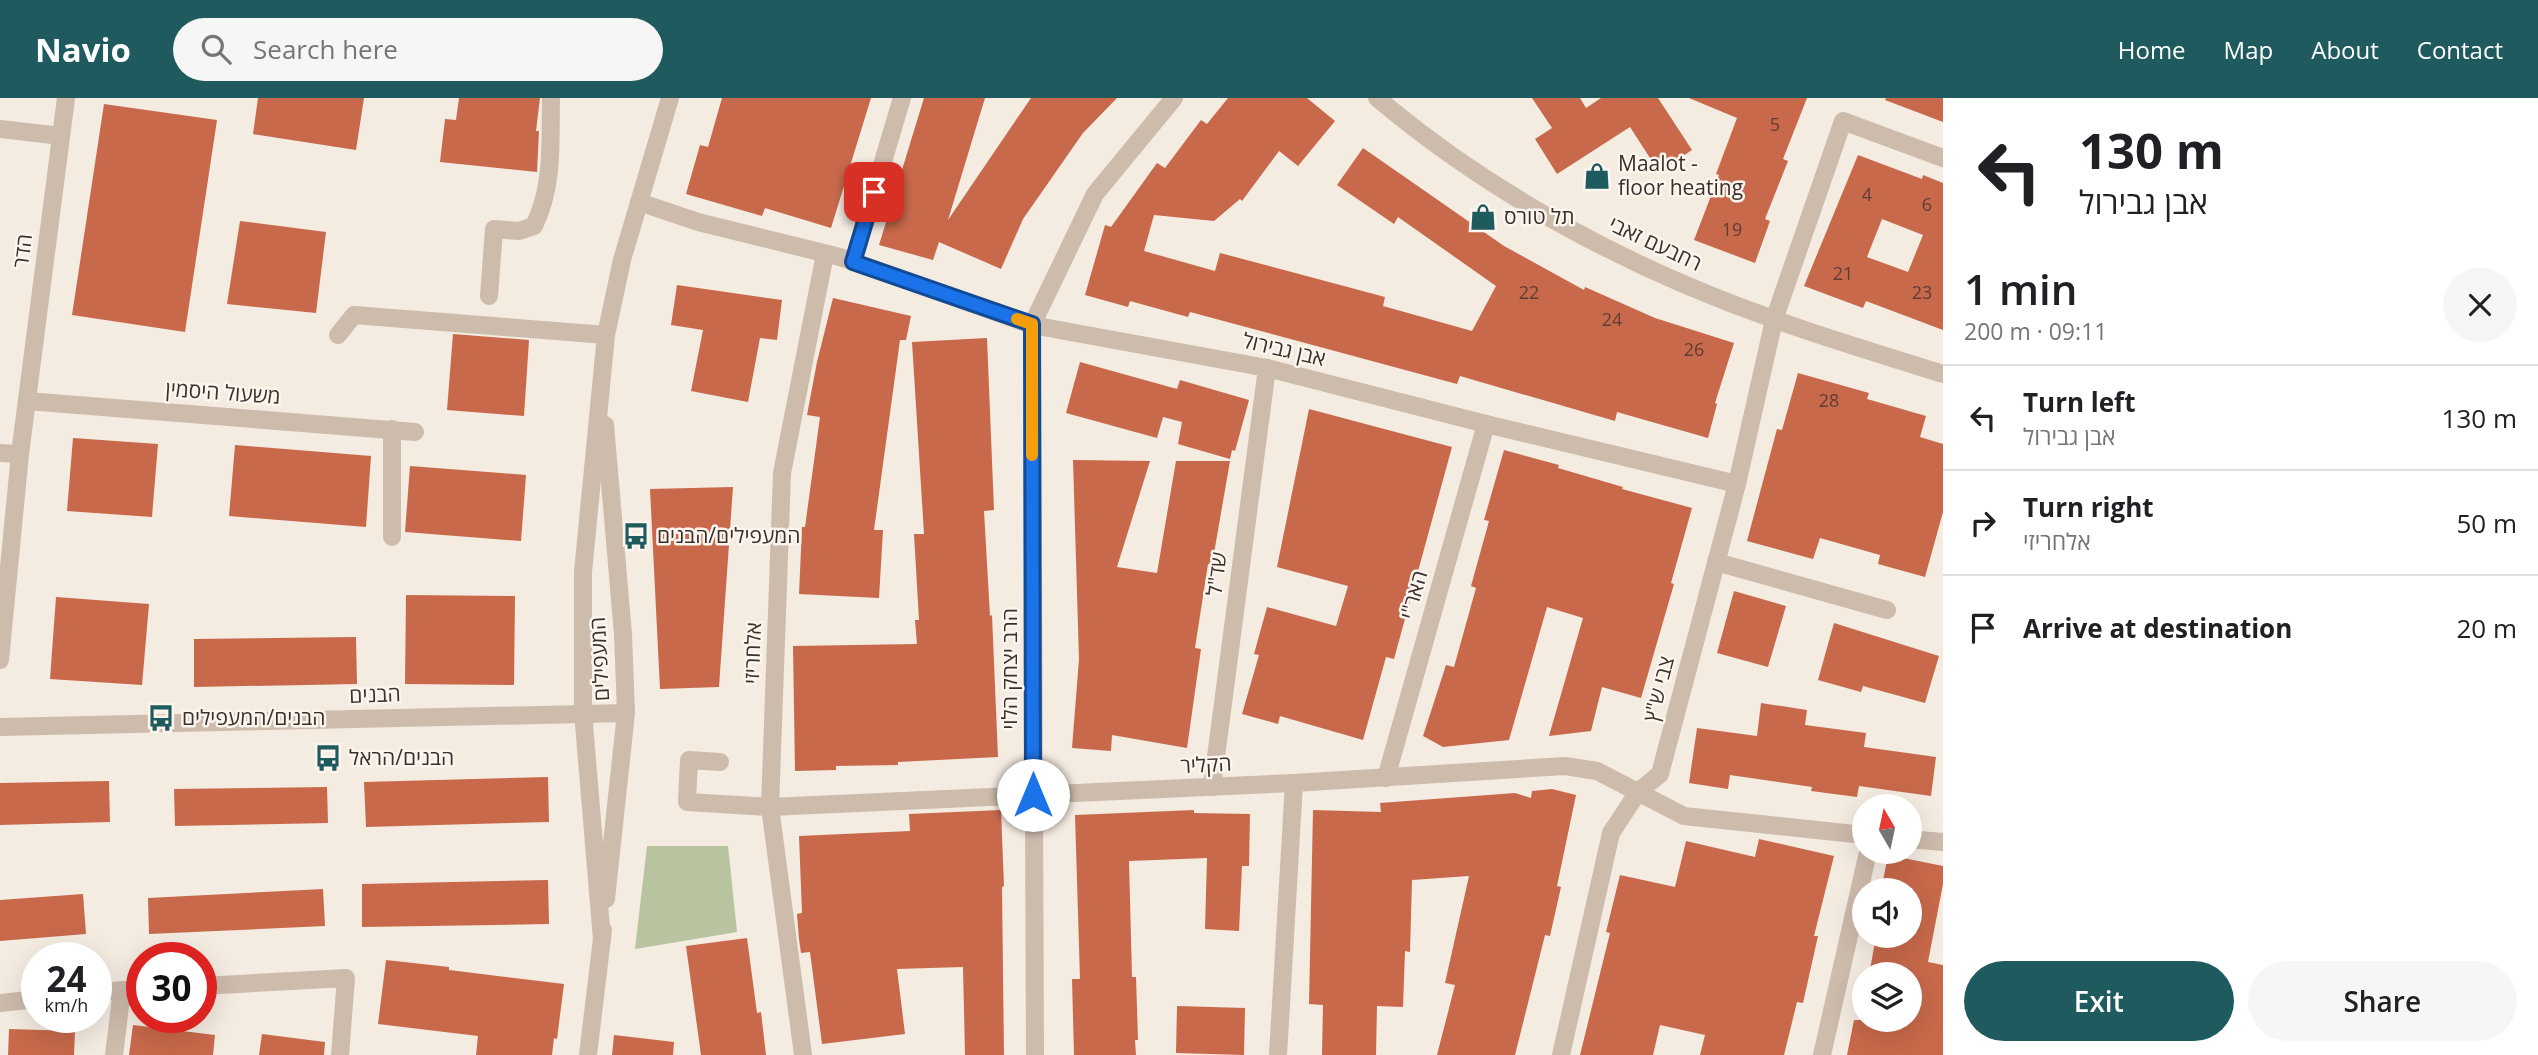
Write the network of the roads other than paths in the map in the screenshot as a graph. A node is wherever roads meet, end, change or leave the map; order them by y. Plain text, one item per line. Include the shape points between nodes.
1 (66, 98) edge
2 (551, 98) edge
3 (670, 98) edge
4 (902, 98) edge
5 (1174, 98) edge
6 (1377, 98) edge
7 (0, 129) edge
8 (61, 136) junction
9 (1943, 158) edge
10 (639, 202) junction
11 (825, 254) junction
12 (853, 262) junction
13 (489, 296) dead end
14 (1774, 320) junction
15 (1032, 324) junction
16 (338, 335) dead end
17 (606, 335) junction
18 (1267, 368) junction
19 (1943, 374) edge
20 (601, 376) junction
21 (27, 401) junction
22 (1486, 424) junction
23 (392, 429) junction
24 (415, 432) dead end
25 (0, 453) edge
26 (20, 454) junction
27 (1737, 484) junction
28 (391, 537) dead end
29 (1716, 562) junction
30 (1887, 610) dead end
31 (0, 660) edge
32 (583, 712) junction
33 (626, 713) junction
34 (0, 727) edge
35 (720, 762) dead end
36 (1386, 778) junction
37 (1294, 783) junction
38 (1212, 787) junction
39 (1638, 792) junction
40 (1033, 795) junction
41 (770, 807) junction
42 (1852, 834) edge
43 (1922, 840) edge
44 (1943, 842) edge
45 (1865, 864) edge
46 (601, 940) junction
47 (217, 985) edge
48 (122, 990) junction
49 (126, 990) edge
50 (112, 991) edge
51 (21, 1001) edge
52 (0, 1003) edge
53 (114, 1055) edge
54 (340, 1055) edge
55 (588, 1055) edge
56 (803, 1055) edge
57 (1035, 1055) edge
58 (1278, 1055) edge
59 (1561, 1055) edge
60 (1822, 1055) edge

1 - 8 street, הדר
2 - 13 street via 549,176 540,213 534,226 519,231 494,229
3 - 10 street, המעפילים
4 - 12 street
5 - 15 street via 1095,194
6 - 14 street, רחבעם זאבי via 1540,213 1650,269
7 - 8 street
8 - 21 street, הדר
9 - 14 street, צבי ש"ץ via 1843,121
10 - 11 street, אבן גבירול
10 - 17 street, המעפילים
11 - 12 street, אבן גבירול
11 - 41 street, אלחריזי via 782,474
12 - 15 street, אבן גבירול
14 - 19 street, רחבעם זאבי
14 - 27 street, צבי ש"ץ
15 - 18 street, אבן גבירול
15 - 40 street, הרב יצחק הלוי
16 - 17 street via 354,315
17 - 20 street, המעפילים
18 - 22 street, אבן גבירול
18 - 38 street, שד"ל
20 - 32 street, המעפילים via 583,572
20 - 33 street, המעפילים
21 - 23 street, משעול היסמין
21 - 26 street, הדר
22 - 27 street, אבן גבירול
22 - 36 street, האר"י
23 - 24 street, משעול היסמין
23 - 28 street
25 - 26 street
26 - 31 street, הדר
27 - 29 street, צבי ש"ץ
29 - 30 street
29 - 39 street, צבי ש"ץ via 1660,774
32 - 33 street, הבנים
32 - 34 street, הבנים
32 - 46 street, המעפילים
33 - 46 street, המעפילים
35 - 41 street, הקליר via 689,760 687,802
36 - 37 street, הקליר
36 - 39 street, הקליר via 1565,766 1597,771
37 - 38 street, הקליר
37 - 58 street
38 - 40 street, הקליר
39 - 42 street, הקליר via 1684,816
39 - 59 street, צבי ש"ץ via 1611,833
40 - 41 street, הקליר
40 - 57 street, הרב יצחק הלוי
41 - 56 street, אלחריזי
43 - 44 street
45 - 60 street
46 - 55 street, המעפילים
47 - 54 street via 346,978
48 - 49 street
48 - 50 street
48 - 53 street
51 - 52 street

